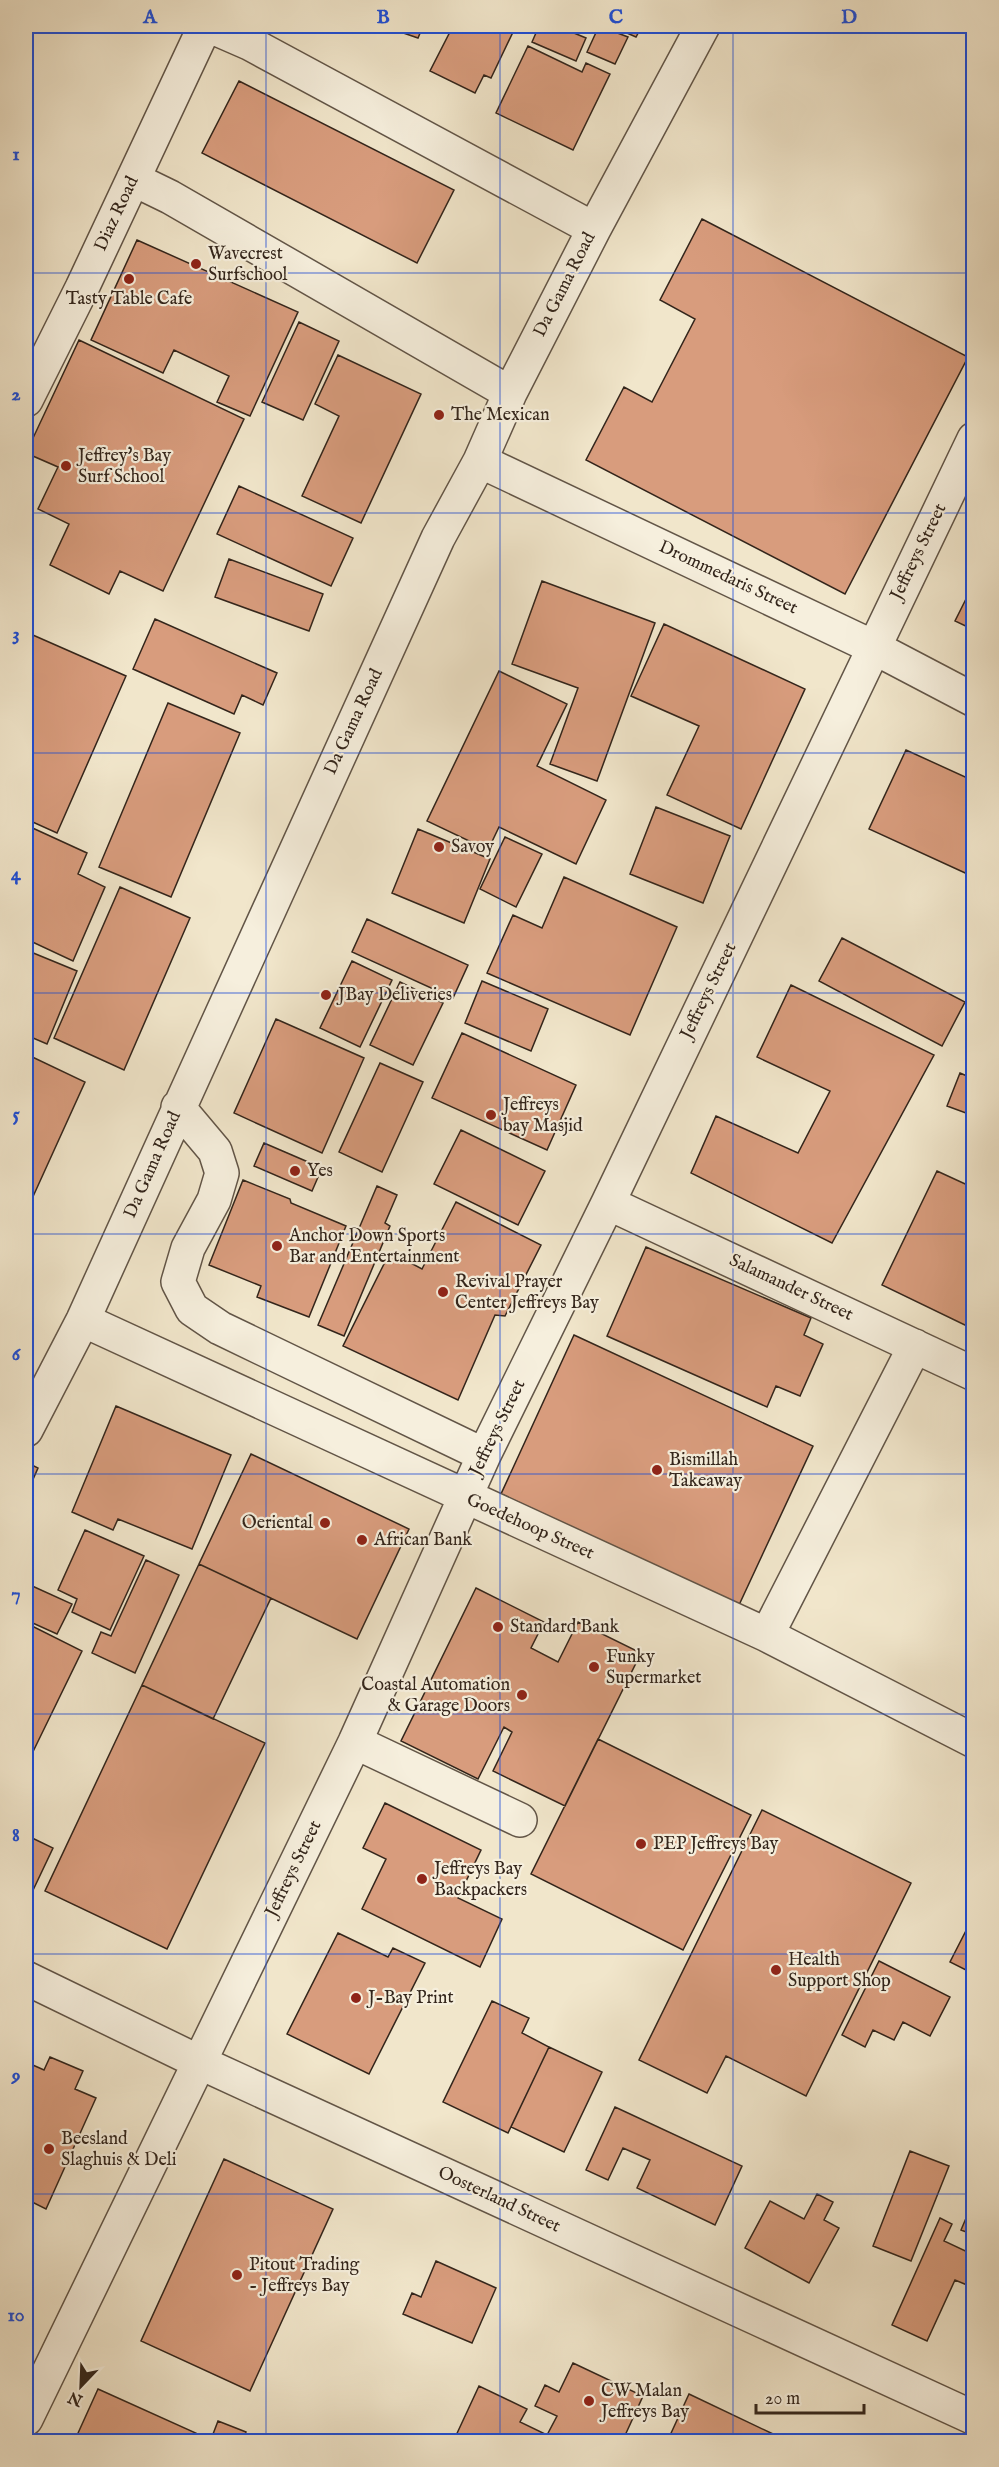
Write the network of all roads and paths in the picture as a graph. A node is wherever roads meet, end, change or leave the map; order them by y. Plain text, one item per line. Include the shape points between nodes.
1 (205, 26) edge
2 (210, 26) edge
3 (704, 26) edge
4 (133, 179) junction
5 (594, 229) junction
6 (510, 393) junction
7 (26, 400) edge
8 (974, 439) edge
9 (480, 461) junction
10 (873, 646) junction
11 (974, 700) edge
12 (178, 1107) junction
13 (608, 1203) junction
14 (83, 1320) junction
15 (915, 1346) junction
16 (974, 1374) edge
17 (26, 1430) edge
18 (484, 1455) junction
19 (465, 1498) junction
20 (766, 1635) junction
21 (974, 1741) edge
22 (355, 1742) junction
23 (520, 1820) dead end
24 (26, 1978) edge
25 (201, 2063) junction
26 (974, 2418) edge
27 (26, 2419) edge

1 - 4 street, Diaz Road
2 - 5 street via 249,43
3 - 5 street, Da Gama Road
4 - 6 street
4 - 7 street, Diaz Road
5 - 6 street, Da Gama Road
6 - 9 street, Da Gama Road
8 - 10 street, Jeffreys Street
9 - 10 street, Drommedaris Street
9 - 12 street, Da Gama Road via 438,538
10 - 11 street, Drommedaris Street
10 - 13 street, Jeffreys Street
12 - 14 street, Da Gama Road
12 - 18 street via 215,1151 222,1173 214,1200 188,1248 178,1282 192,1309 220,1328
13 - 15 street, Salamander Street
13 - 18 street, Jeffreys Street
14 - 17 street, Da Gama Road
14 - 19 street, Goedehoop Street
15 - 16 street, Salamander Street
15 - 20 street
18 - 19 street, Jeffreys Street
19 - 20 street, Goedehoop Street
19 - 22 street, Jeffreys Street
20 - 21 street, Goedehoop Street
22 - 23 street
22 - 25 street, Jeffreys Street
24 - 25 street, Oosterland Street
25 - 26 street, Oosterland Street
25 - 27 street, Jeffreys Street

